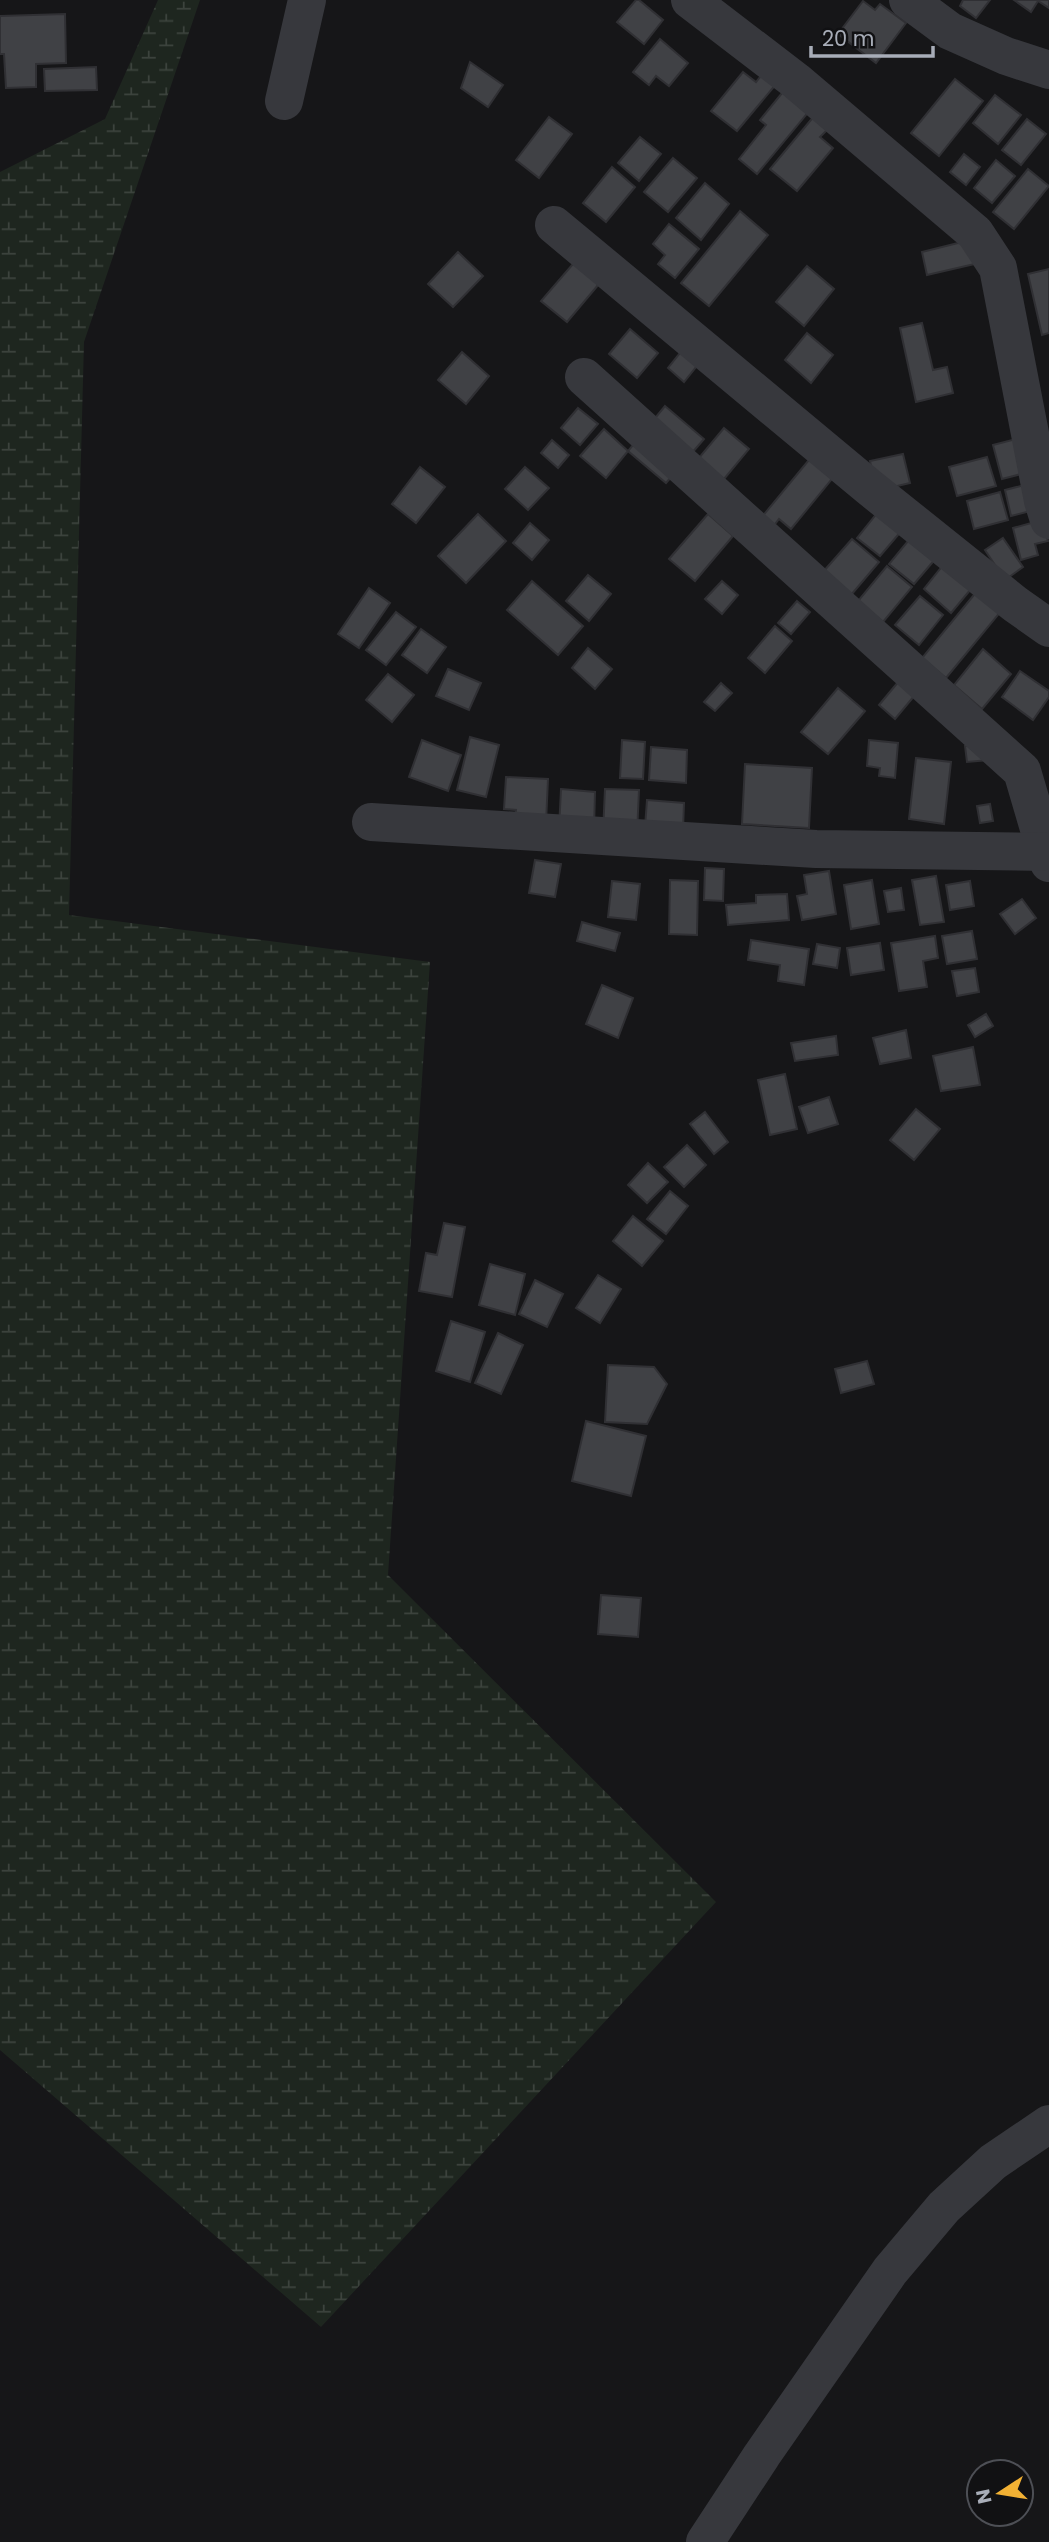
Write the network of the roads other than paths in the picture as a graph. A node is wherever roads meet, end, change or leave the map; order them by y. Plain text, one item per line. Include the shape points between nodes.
1 (307, 0) edge
2 (690, 0) edge
3 (908, 0) edge
4 (1049, 70) edge
5 (284, 101) dead end
6 (554, 225) dead end
7 (584, 377) dead end
8 (1049, 520) edge
9 (1049, 628) edge
10 (371, 822) dead end
11 (1048, 856) edge
12 (1049, 2124) edge
13 (705, 2542) edge

1 - 5 street
2 - 8 street via 796,80 975,233 998,268
3 - 4 street via 950,31
6 - 9 street via 869,486
7 - 11 street via 1022,771
10 - 11 street via 816,849
12 - 13 street via 993,2162 944,2207 890,2271

